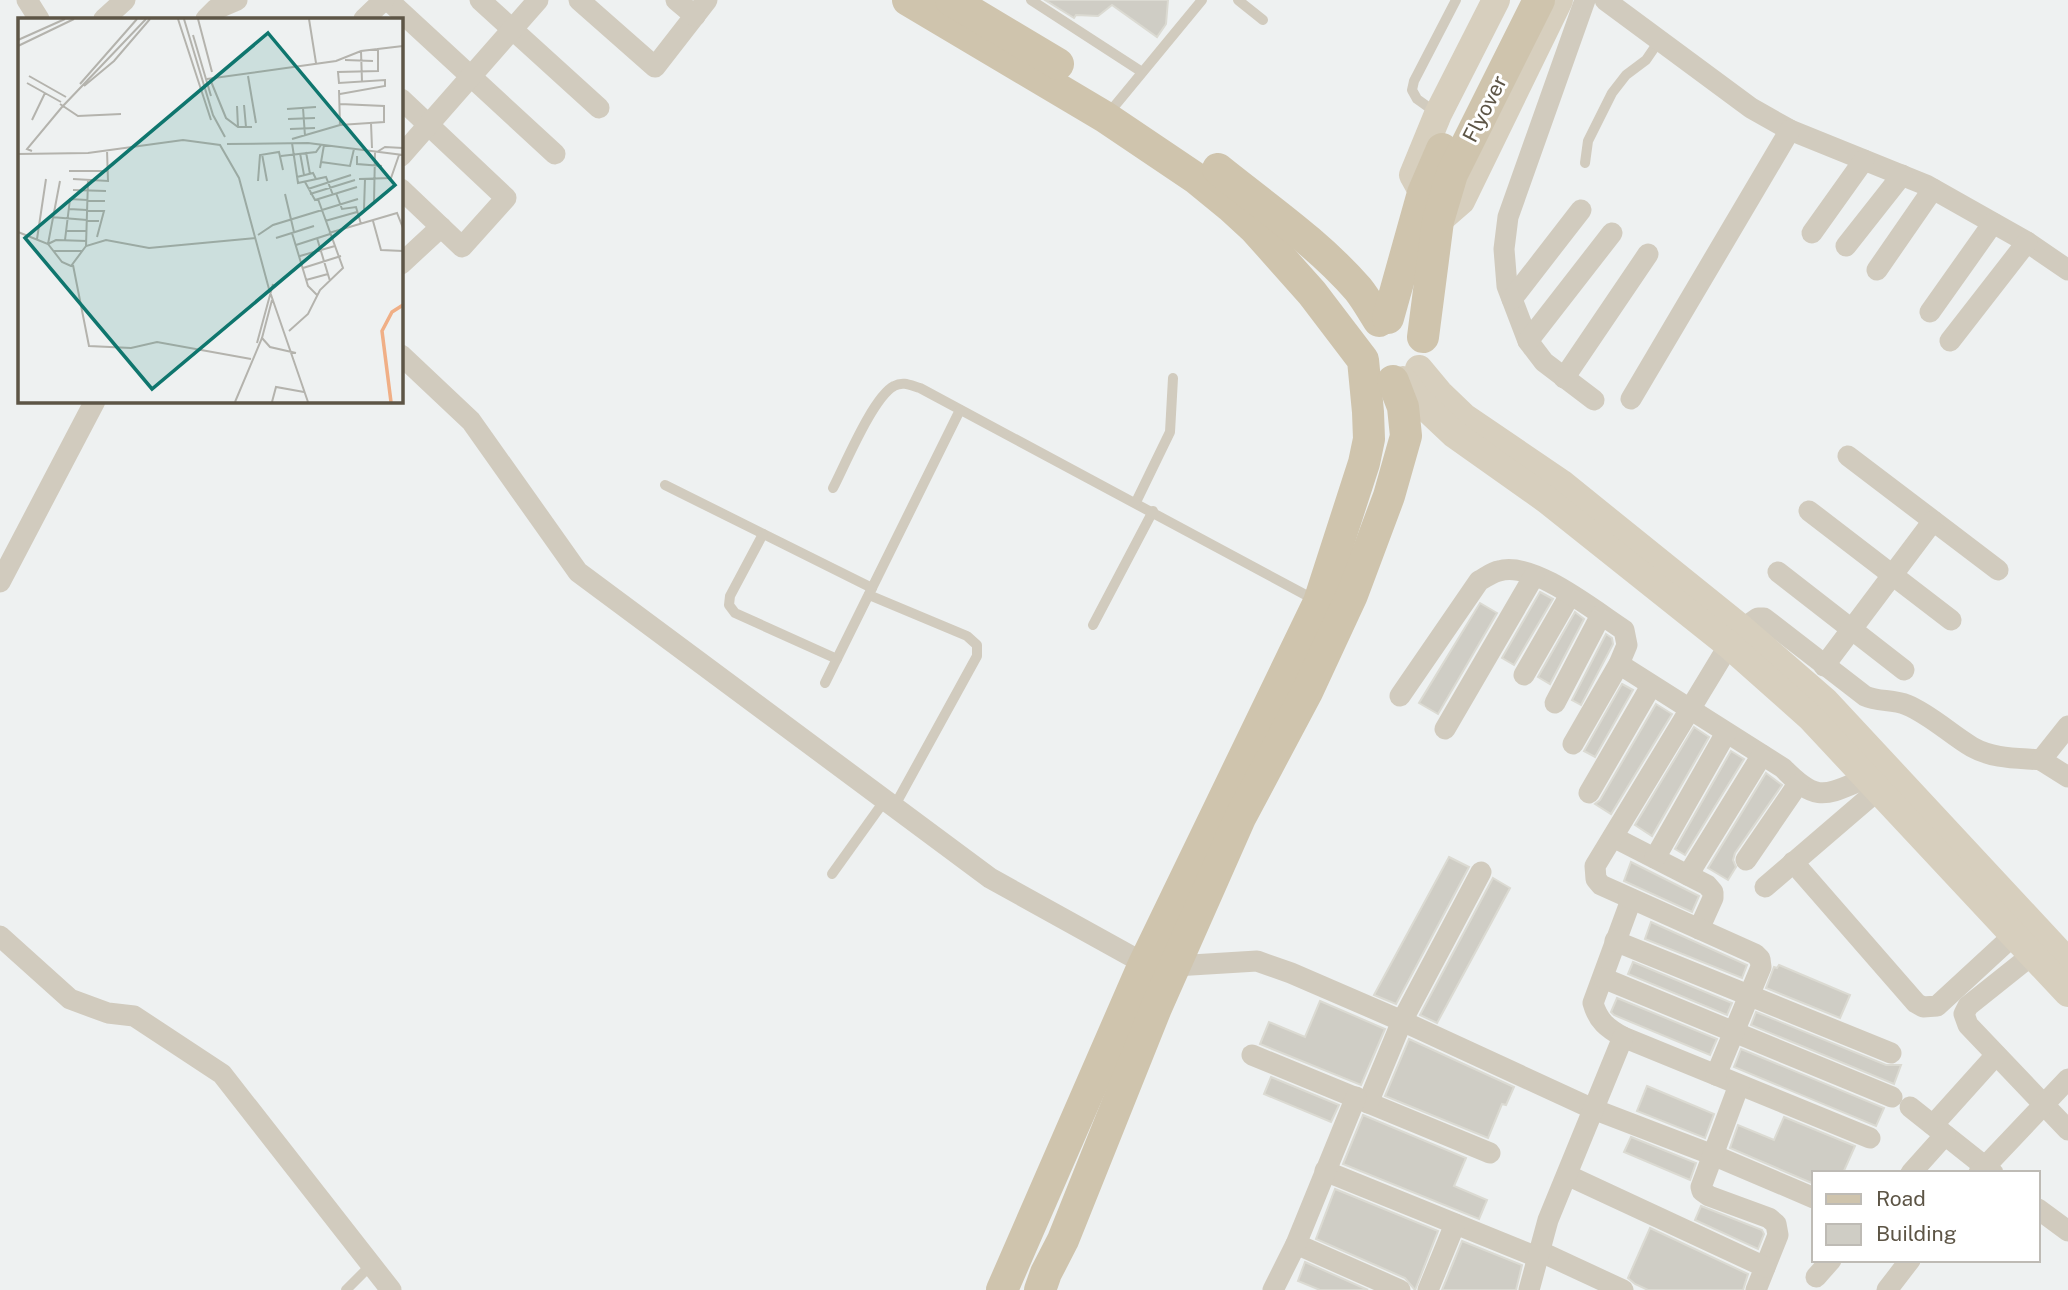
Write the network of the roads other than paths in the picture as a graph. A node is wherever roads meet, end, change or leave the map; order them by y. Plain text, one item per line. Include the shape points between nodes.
1 (27, 0) edge
2 (125, 0) edge
3 (237, 0) edge
4 (386, 0) edge
5 (480, 0) edge
6 (538, 0) edge
7 (579, 0) edge
8 (676, 0) edge
9 (908, 0) edge
10 (951, 0) edge
11 (1031, 0) edge
12 (1202, 0) edge
13 (1238, 0) edge
14 (1456, 0) edge
15 (1496, 0) edge
16 (1521, 0) edge
17 (1539, 0) edge
18 (1559, 0) edge
19 (1585, 0) edge
20 (1605, 0) edge
21 (701, 8) edge
22 (216, 16) edge
23 (37, 18) edge
24 (105, 18) edge
25 (365, 18) edge
26 (1263, 20) dead end
27 (512, 30) junction
28 (1659, 41) junction
29 (1142, 72) junction
30 (472, 76) junction
31 (402, 100) edge
32 (599, 108) dead end
33 (1112, 108) junction
34 (1438, 114) junction
35 (428, 125) junction
36 (1790, 130) junction
37 (555, 154) dead end
38 (402, 155) edge
39 (1864, 160) junction
40 (1585, 163) dead end
41 (1445, 166) junction
42 (1902, 175) junction
43 (1933, 189) junction
44 (402, 190) edge
45 (1423, 194) junction
46 (1581, 210) dead end
47 (1438, 221) junction
48 (1993, 223) junction
49 (441, 227) junction
50 (1612, 233) dead end
51 (1812, 233) dead end
52 (2027, 242) junction
53 (1846, 246) dead end
54 (1648, 254) dead end
55 (402, 263) edge
56 (1877, 270) dead end
57 (2068, 270) edge
58 (1512, 299) junction
59 (1930, 312) dead end
60 (1384, 319) junction
61 (1423, 337) junction
62 (1528, 341) junction
63 (1950, 341) dead end
64 (402, 356) edge
65 (1363, 360) junction
66 (1405, 377) junction
67 (1564, 377) junction
68 (1173, 378) dead end
69 (1631, 399) dead end
70 (1594, 400) dead end
71 (94, 402) edge
72 (960, 410) junction
73 (1848, 456) dead end
74 (665, 485) dead end
75 (833, 488) dead end
76 (1136, 502) junction
77 (1153, 511) junction
78 (1809, 512) dead end
79 (1933, 521) junction
80 (764, 534) junction
81 (1998, 570) dead end
82 (1778, 572) dead end
83 (1892, 575) junction
84 (1534, 576) junction
85 (0, 582) edge
86 (871, 592) junction
87 (1570, 595) junction
88 (1319, 602) junction
89 (1601, 615) junction
90 (1951, 620) dead end
91 (1093, 625) dead end
92 (1851, 629) junction
93 (1735, 637) junction
94 (837, 659) junction
95 (1619, 664) junction
96 (1824, 666) junction
97 (1905, 670) dead end
98 (1524, 675) dead end
99 (825, 683) dead end
100 (1651, 686) junction
101 (1400, 696) dead end
102 (1555, 703) dead end
103 (1689, 710) junction
104 (2068, 726) edge
105 (1445, 729) dead end
106 (1726, 733) junction
107 (1573, 744) dead end
108 (1762, 755) junction
109 (2041, 760) junction
110 (2068, 777) edge
111 (1798, 784) junction
112 (1873, 784) junction
113 (1589, 793) dead end
114 (890, 803) junction
115 (1613, 836) junction
116 (1655, 858) junction
117 (1746, 860) dead end
118 (1793, 862) junction
119 (1480, 872) dead end
120 (832, 874) dead end
121 (1688, 875) junction
122 (1765, 887) dead end
123 (1631, 900) junction
124 (1699, 929) junction
125 (0, 936) edge
126 (1615, 942) junction
127 (2023, 945) junction
128 (2068, 962) edge
129 (1163, 969) junction
130 (1603, 978) junction
131 (2068, 993) edge
132 (1749, 995) junction
133 (1402, 1021) junction
134 (1735, 1032) junction
135 (1623, 1037) junction
136 (1891, 1053) dead end
137 (1252, 1055) dead end
138 (1996, 1055) junction
139 (1716, 1075) junction
140 (2068, 1079) edge
141 (1739, 1085) junction
142 (1362, 1100) junction
143 (2043, 1105) junction
144 (1594, 1109) junction
145 (1939, 1130) junction
146 (2068, 1130) edge
147 (1870, 1138) dead end
148 (1490, 1153) dead end
149 (1713, 1155) junction
150 (1985, 1170) edge
151 (1325, 1171) junction
152 (1911, 1171) edge
153 (1567, 1175) junction
154 (1812, 1197) edge
155 (2040, 1210) edge
156 (1455, 1224) junction
157 (2068, 1231) edge
158 (1296, 1244) junction
159 (1538, 1254) junction
160 (1829, 1262) edge
161 (1908, 1262) edge
162 (370, 1266) junction
163 (1765, 1267) junction
164 (1815, 1278) dead end
165 (1043, 1282) edge
166 (1001, 1288) edge
167 (345, 1290) edge
168 (391, 1290) edge
169 (1273, 1290) edge
170 (1400, 1290) edge
171 (1428, 1290) edge
172 (1529, 1290) edge
173 (1623, 1290) edge
174 (1756, 1290) edge
175 (1887, 1290) edge

1 - 23 street
2 - 24 street
3 - 22 street
4 - 25 street
4 - 30 street
5 - 27 street
6 - 27 street
7 - 21 street via 655,67
8 - 21 street
9 - 33 main road
10 - 33 main road
11 - 29 lane
12 - 29 lane
13 - 26 lane
14 - 34 lane via 1412,90
15 - 34 street
16 - 41 main road, Flyover
17 - 41 main road, Flyover
18 - 47 street via 1461,201
19 - 58 street via 1508,217 1504,249
20 - 28 street
27 - 30 street
27 - 32 street
28 - 36 street via 1751,108
28 - 40 lane via 1612,93 1588,141
29 - 33 lane
30 - 35 street
30 - 37 street
31 - 35 street
33 - 60 main road via 1208,160 1299,234
33 - 65 main road via 1255,229
34 - 45 street via 1413,175
35 - 38 street
35 - 49 street via 506,198 462,247
36 - 39 street
36 - 69 street
39 - 42 street
39 - 51 street
41 - 45 main road, Flyover
41 - 47 main road, Flyover
42 - 43 street
42 - 53 street
43 - 48 street
43 - 56 street
44 - 49 street
45 - 60 main road, Flyover
46 - 58 street
47 - 61 main road, Flyover
48 - 52 street
48 - 59 street
49 - 55 street
50 - 62 street
52 - 57 street
52 - 63 street
54 - 67 street
58 - 62 street
60 - 61 main road via 1402,319
60 - 65 main road via 1366,333
61 - 66 main road via 1424,359
62 - 67 street via 1544,362
64 - 114 street via 471,421 578,572
65 - 66 main road via 1375,375
65 - 88 main road via 1367,451
66 - 93 street via 1438,393 1464,417 1561,484
66 - 129 main road via 1406,436 1389,496 1346,607 1307,692
67 - 70 street
68 - 76 lane via 1170,432
71 - 85 street
72 - 75 lane via 919,388 903,383 893,386 880,398
72 - 76 lane
72 - 86 lane
73 - 79 street
74 - 80 lane
76 - 77 lane
77 - 88 lane
77 - 91 lane
78 - 83 street
79 - 81 street
79 - 83 street
80 - 86 lane
80 - 94 lane via 729,606 735,613
82 - 92 street
83 - 90 street
83 - 92 street
84 - 87 street
84 - 101 street via 1500,570 1479,581
84 - 105 street
86 - 94 lane
86 - 114 lane via 967,636 977,645 977,656
87 - 89 street
87 - 98 street
88 - 129 main road
89 - 95 street via 1627,636
89 - 102 street
92 - 96 street
92 - 97 street
93 - 96 street via 1764,618
93 - 103 street
93 - 112 street
93 - 128 street via 1825,701
94 - 99 lane
95 - 100 street
95 - 107 street
96 - 109 street via 1872,700 1910,706 1973,748 1994,756
100 - 103 street
100 - 113 street
103 - 106 street
103 - 115 street
104 - 109 street
106 - 108 street
106 - 116 street
108 - 111 street
108 - 121 street
109 - 110 street
111 - 112 street via 1827,794
111 - 117 street
112 - 118 street
112 - 127 street
114 - 120 lane
114 - 129 street via 990,878
115 - 116 street
115 - 123 street via 1595,866 1596,879
116 - 121 street
118 - 122 street
118 - 127 street via 1923,1007 1937,1006
119 - 133 street
121 - 124 street via 1713,892
123 - 124 street
123 - 126 street
124 - 132 street via 1760,959
125 - 162 street via 70,999 108,1013 134,1016 222,1074
126 - 130 street
126 - 132 street
127 - 131 street
127 - 138 street via 1964,1014 1968,1025
129 - 133 street via 1257,961
129 - 165 main road via 1063,1240
129 - 166 main road
130 - 134 street
130 - 135 street via 1592,1003 1596,1016
132 - 134 street
132 - 136 street
133 - 142 street
133 - 144 street
134 - 139 street
134 - 145 street via 1901,1102
135 - 139 street
135 - 144 street
137 - 142 street
138 - 143 street
138 - 145 street
139 - 141 street
140 - 143 street
141 - 147 street
141 - 149 street
142 - 148 street
142 - 151 street
143 - 146 street
143 - 150 street
144 - 149 street
144 - 153 street
145 - 150 street
145 - 152 street
149 - 154 street
149 - 163 street via 1702,1191 1776,1224 1778,1235
151 - 156 street
151 - 158 street
153 - 159 street
153 - 163 street
155 - 157 street
156 - 159 street
156 - 171 street
158 - 169 street
158 - 170 street
159 - 172 street
159 - 173 street
160 - 164 street
161 - 175 street
162 - 167 lane
162 - 168 street
163 - 174 street
165 - 166 street

